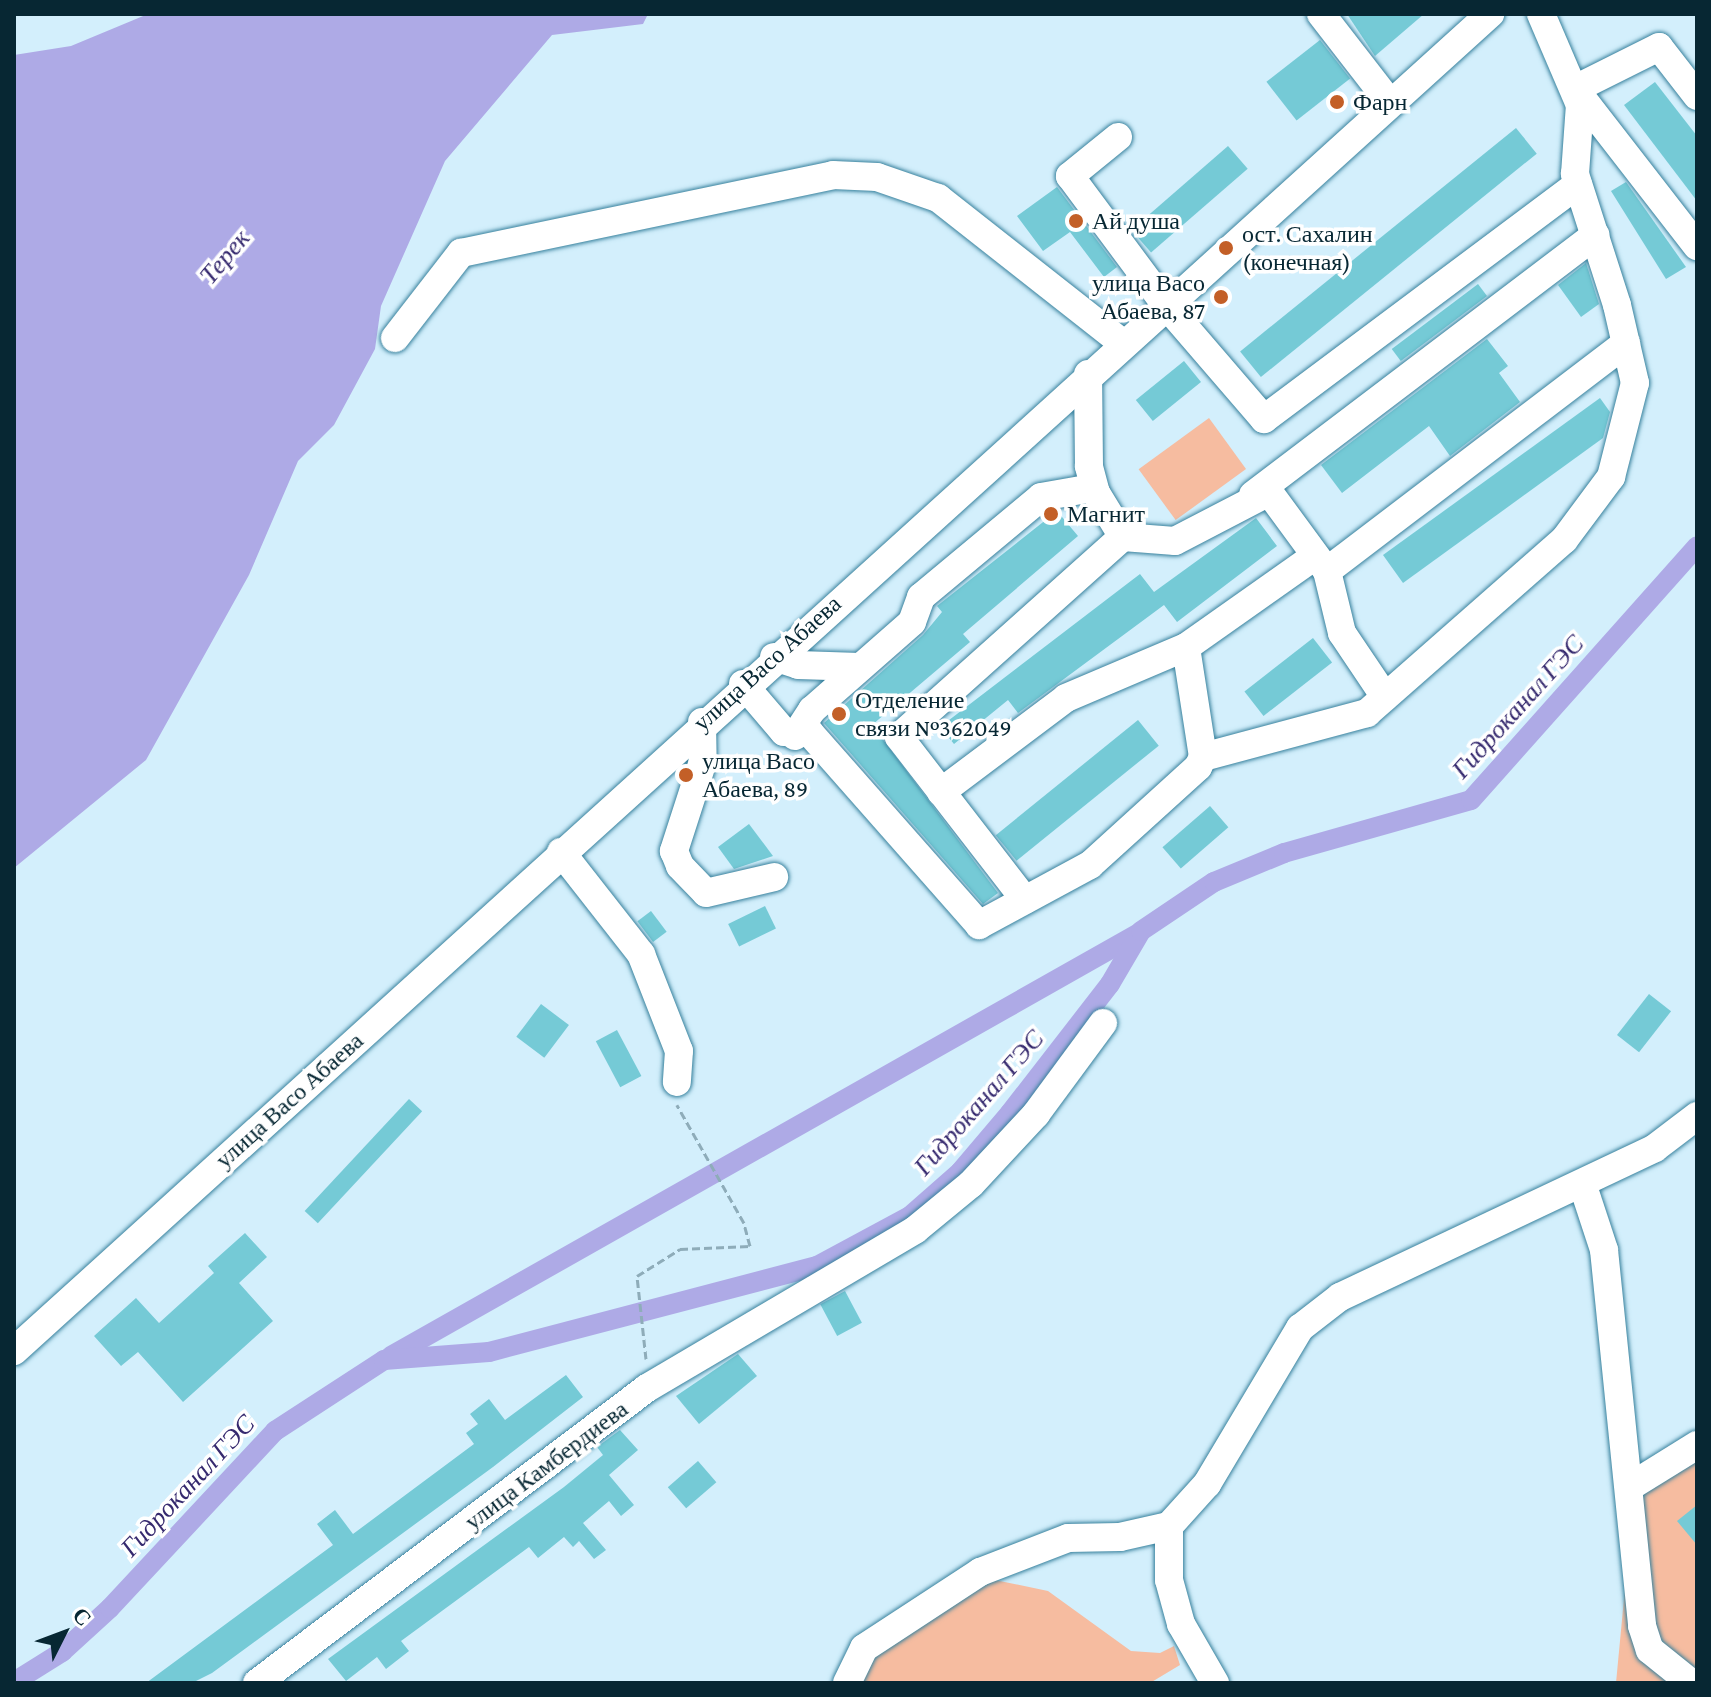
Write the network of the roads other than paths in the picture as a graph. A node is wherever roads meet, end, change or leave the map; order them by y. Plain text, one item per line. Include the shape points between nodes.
1 (1321, 14) edge
2 (1490, 14) edge
3 (1541, 14) edge
4 (1575, 89) junction
5 (1697, 96) edge
6 (1390, 103) junction
7 (1118, 137) dead end
8 (1578, 184) junction
9 (1595, 235) junction
10 (1697, 246) edge
11 (1165, 304) junction
12 (395, 338) dead end
13 (1122, 343) junction
14 (1626, 343) junction
15 (1088, 374) junction
16 (1096, 493) junction
17 (1253, 495) junction
18 (1123, 537) junction
19 (1321, 563) junction
20 (1186, 647) junction
21 (774, 657) junction
22 (860, 667) junction
23 (743, 684) junction
24 (1385, 697) junction
25 (702, 722) junction
26 (795, 736) junction
27 (1203, 757) junction
28 (941, 792) junction
29 (561, 852) junction
30 (774, 877) dead end
31 (1025, 900) junction
32 (1103, 1023) dead end
33 (677, 1082) dead end
34 (1697, 1116) edge
35 (1583, 1186) junction
36 (14, 1351) edge
37 (1697, 1445) edge
38 (1631, 1486) junction
39 (1169, 1526) junction
40 (257, 1683) edge
41 (847, 1683) edge
42 (1215, 1683) edge
43 (1691, 1683) edge

1 - 6 street
2 - 6 street, улица Васо Абаева
3 - 4 street
4 - 5 street via 1659,47
4 - 8 street
4 - 10 street
6 - 11 street, улица Васо Абаева
7 - 11 street via 1070,176
8 - 9 street
8 - 11 street via 1264,419
9 - 14 street
9 - 17 street
11 - 13 street, улица Васо Абаева
12 - 13 street via 461,253 833,175 877,177 938,198
13 - 15 street, улица Васо Абаева
14 - 19 street
14 - 24 street via 1635,383 1631,416 1611,477 1564,540
15 - 16 street via 1084,429
15 - 21 street, улица Васо Абаева
16 - 18 street
16 - 22 street via 1092,488 1041,497 921,597 912,622
17 - 18 street via 1175,541
17 - 19 street via 1269,492
18 - 28 street via 899,737
19 - 20 street
19 - 24 street via 1342,633
20 - 27 street
20 - 28 street via 1066,698
21 - 22 street via 798,665
21 - 23 street, улица Васо Абаева
22 - 26 street via 812,710
23 - 25 street, улица Васо Абаева
23 - 26 street
24 - 27 street via 1347,721
25 - 29 street, улица Васо Абаева
25 - 30 street via 703,761 674,851 680,866 706,893
26 - 31 street via 810,733 979,925
27 - 31 street via 1179,788 1090,865
28 - 31 street
29 - 33 street via 641,954 679,1051
29 - 36 street, улица Васо Абаева
32 - 40 street, улица Камбердиева via 1036,1114 971,1184 851,1272 647,1388
34 - 35 street via 1655,1148
35 - 38 street via 1604,1250
35 - 39 street via 1340,1297 1300,1328 1207,1484
37 - 38 street
38 - 43 street via 1646,1638 1665,1667
39 - 41 street via 1120,1537 1068,1538 980,1572 864,1648
39 - 42 street via 1169,1580 1181,1624

